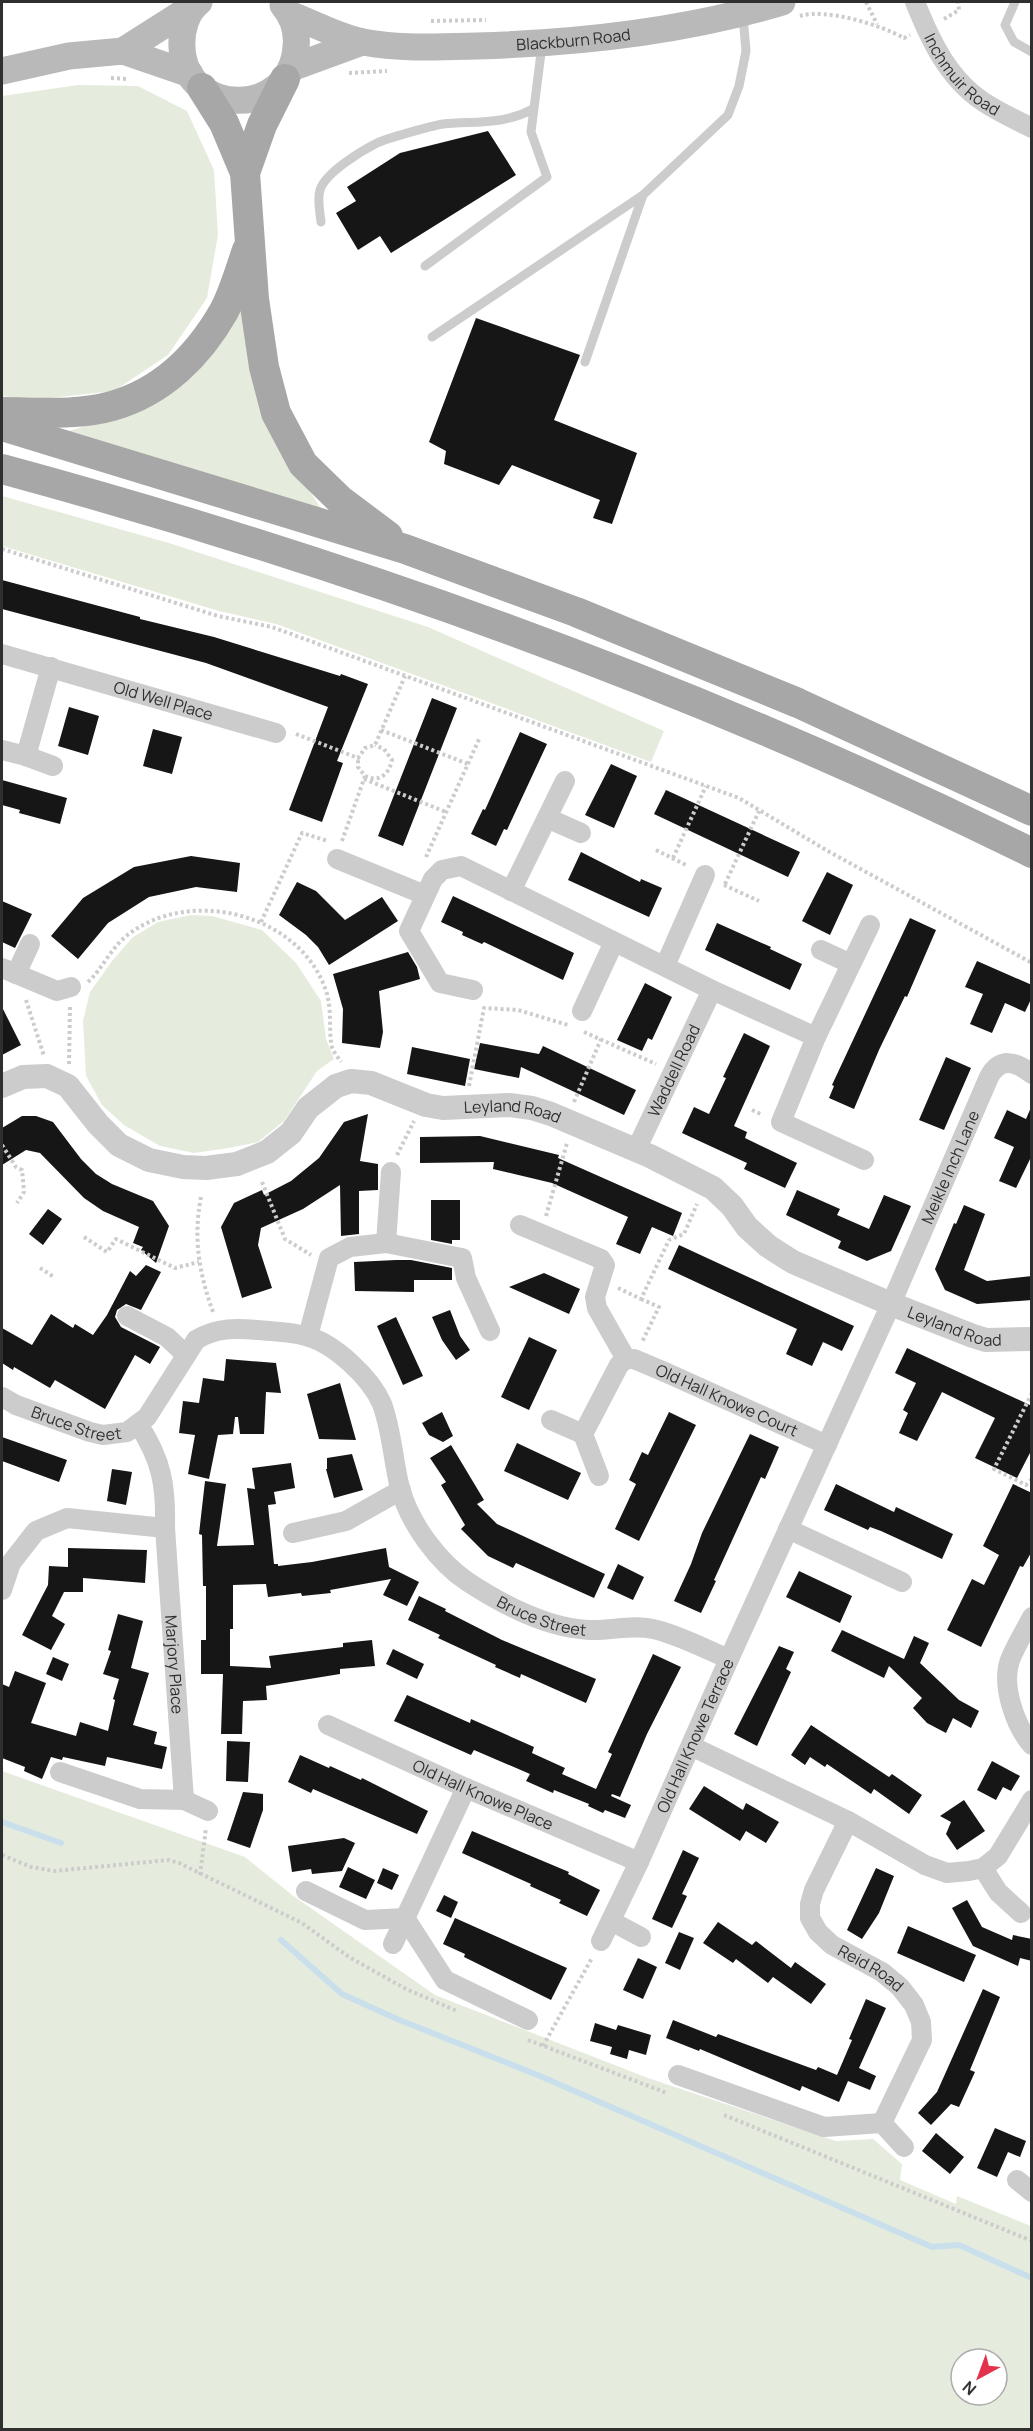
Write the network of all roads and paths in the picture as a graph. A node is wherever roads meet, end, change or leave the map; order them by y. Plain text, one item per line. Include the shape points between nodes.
1 (782, 2) edge
2 (866, 2) edge
3 (915, 2) edge
4 (1015, 2) edge
5 (195, 4) edge
6 (286, 8) edge
7 (743, 14) junction
8 (494, 19) dead end
9 (424, 22) dead end
10 (877, 25) dead end
11 (362, 42) junction
12 (543, 42) junction
13 (123, 51) junction
14 (1032, 52) edge
15 (2, 71) edge
16 (288, 74) junction
17 (196, 81) junction
18 (533, 109) junction
19 (1032, 128) edge
20 (245, 173) junction
21 (643, 195) junction
22 (321, 222) dead end
23 (250, 244) junction
24 (425, 266) dead end
25 (432, 337) dead end
26 (585, 362) dead end
27 (2, 412) edge
28 (2, 426) edge
29 (2, 469) edge
30 (2, 549) edge
31 (405, 549) junction
32 (2, 654) edge
33 (51, 667) junction
34 (405, 676) junction
35 (381, 730) junction
36 (276, 733) joint
37 (480, 737) dead end
38 (375, 746) junction
39 (2, 750) edge
40 (26, 756) junction
41 (358, 758) junction
42 (468, 764) junction
43 (53, 766) dead end
44 (365, 778) junction
45 (565, 782) dead end
46 (706, 786) junction
47 (1032, 811) edge
48 (447, 812) junction
49 (547, 818) junction
50 (581, 833) dead end
51 (336, 849) junction
52 (1032, 853) edge
53 (673, 858) dead end
54 (442, 870) junction
55 (705, 875) dead end
56 (724, 885) dead end
57 (511, 891) junction
58 (425, 895) junction
59 (759, 901) dead end
60 (261, 922) junction
61 (870, 925) dead end
62 (614, 942) junction
63 (30, 944) dead end
64 (821, 950) dead end
65 (1032, 963) edge
66 (851, 964) junction
67 (665, 966) junction
68 (9, 971) edge
69 (70, 987) junction
70 (473, 990) dead end
71 (712, 990) junction
72 (582, 1011) dead end
73 (816, 1037) junction
74 (601, 1039) junction
75 (673, 1072) junction
76 (1032, 1074) edge
77 (58, 1081) junction
78 (351, 1081) junction
79 (2, 1086) edge
80 (423, 1104) junction
81 (465, 1106) junction
82 (569, 1121) junction
83 (2, 1145) edge
84 (636, 1150) junction
85 (864, 1160) dead end
86 (391, 1172) joint
87 (262, 1182) dead end
88 (706, 1184) junction
89 (201, 1197) dead end
90 (16, 1203) dead end
91 (520, 1225) dead end
92 (541, 1234) junction
93 (84, 1237) dead end
94 (386, 1243) junction
95 (199, 1262) junction
96 (327, 1264) junction
97 (40, 1268) dead end
98 (54, 1277) dead end
99 (601, 1281) junction
100 (641, 1299) junction
101 (891, 1304) junction
102 (127, 1316) dead end
103 (219, 1329) junction
104 (490, 1331) dead end
105 (308, 1336) junction
106 (1032, 1339) edge
107 (186, 1355) junction
108 (630, 1359) junction
109 (1032, 1393) edge
110 (2, 1397) edge
111 (551, 1420) dead end
112 (138, 1424) junction
113 (583, 1434) junction
114 (827, 1444) junction
115 (599, 1476) dead end
116 (1032, 1479) edge
117 (400, 1490) junction
118 (165, 1528) junction
119 (788, 1529) junction
120 (293, 1533) dead end
121 (902, 1582) dead end
122 (2, 1590) edge
123 (1032, 1617) edge
124 (729, 1659) junction
125 (328, 1725) dead end
126 (1032, 1745) edge
127 (691, 1746) junction
128 (60, 1772) dead end
129 (465, 1788) junction
130 (184, 1800) junction
131 (1032, 1800) edge
132 (208, 1811) joint
133 (848, 1821) junction
134 (639, 1862) junction
135 (983, 1868) junction
136 (200, 1875) dead end
137 (306, 1891) dead end
138 (1021, 1913) dead end
139 (405, 1918) junction
140 (611, 1921) junction
141 (641, 1937) dead end
142 (601, 1941) joint
143 (393, 1944) dead end
144 (528, 2020) dead end
145 (543, 2046) dead end
146 (678, 2076) dead end
147 (882, 2123) junction
148 (904, 2147) dead end

1 - 7 main road, Blackburn Road
2 - 10 path
3 - 19 street, Inchmuir Road via 948,70 988,106
4 - 14 lane via 1005,25 1014,42
5 - 13 main road
5 - 17 main road via 181,33 182,55
6 - 11 main road, Blackburn Road
6 - 16 main road via 297,35 296,60
7 - 12 main road, Blackburn Road via 614,36
7 - 21 lane via 746,51 728,115
8 - 9 path
11 - 12 main road, Blackburn Road via 434,47
11 - 16 main road, Blackburn Road
12 - 18 lane
13 - 15 main road via 59,58
13 - 17 main road
16 - 17 main road, Blackburn Road via 272,92 243,101 211,94
16 - 20 main road via 261,125
17 - 20 main road via 224,123
18 - 22 lane via 495,122 441,124 377,143 324,181 319,198
18 - 24 lane via 531,132 547,177
20 - 23 main road
21 - 25 lane
21 - 26 lane
23 - 27 main road via 225,309 205,341 173,376 148,392 111,406 68,412
23 - 31 main road via 264,367 276,413 303,464 340,500
28 - 31 main road
29 - 52 main road via 148,508 356,575 562,648 771,732
30 - 34 path via 218,616 272,627
31 - 47 main road via 576,612 798,703
32 - 33 street, Old Well Place
33 - 36 street, Old Well Place
33 - 40 street
34 - 35 path
34 - 46 path
35 - 38 path
35 - 42 path
36 - 41 path via 288,731
37 - 42 path
38 - 41 path via 365,748
38 - 44 path via 384,749 392,760 390,770 383,777
39 - 40 street
40 - 43 street
41 - 44 path
42 - 48 path
44 - 48 path
44 - 51 path
45 - 49 street
46 - 53 path
46 - 65 path via 739,798
48 - 54 path via 425,859
49 - 50 street
49 - 57 street
51 - 58 street
51 - 60 path via 302,833
54 - 57 street via 461,866
54 - 58 street
55 - 67 street
56 - 59 path
57 - 62 street
58 - 70 street via 409,931 440,983
60 - 69 path via 251,917 193,911 158,919 128,934 86,985
60 - 78 path via 296,945 315,968 331,1013 330,1044
61 - 66 street
62 - 67 street
62 - 72 street
63 - 68 street
64 - 66 street
66 - 73 street
67 - 71 street
68 - 69 street via 57,991
68 - 77 path
69 - 77 path
71 - 73 street
71 - 75 street, Waddell Road
73 - 85 street via 780,1122
74 - 75 path
74 - 81 path via 552,1019 518,1010 484,1008
74 - 82 path
75 - 84 street, Waddell Road
76 - 101 street, Meikle Inch Lane via 1019,1064 994,1067
77 - 78 street via 119,1145 149,1160 206,1168 237,1164 267,1152 291,1133 308,1108 336,1086
77 - 79 street via 24,1077
78 - 80 street, Leyland Road via 371,1083
80 - 81 street, Leyland Road via 443,1108
80 - 86 path
81 - 82 street, Leyland Road via 532,1108
82 - 84 street, Leyland Road
82 - 92 path
83 - 90 path via 22,1170 24,1192
84 - 88 street, Leyland Road
86 - 94 street
87 - 96 path via 285,1239
88 - 100 path via 684,1234 669,1240
88 - 101 street, Leyland Road via 768,1246 793,1262
89 - 95 path via 196,1242
91 - 92 street
92 - 99 street via 601,1259 605,1265
93 - 95 path via 107,1252 116,1239 175,1268
94 - 96 street via 350,1246 329,1258
94 - 104 street via 462,1258 466,1278
95 - 103 path
96 - 105 street
97 - 98 path
99 - 100 path
99 - 108 street via 595,1297 597,1308
100 - 108 path via 659,1307
101 - 106 street, Leyland Road via 980,1338
101 - 114 street, Old Hall Knowe Terrace
102 - 107 street via 167,1337
103 - 105 street, Bruce Street
103 - 107 street, Bruce Street via 196,1340
105 - 117 street, Bruce Street via 338,1352 361,1374 381,1403
107 - 112 street, Bruce Street via 147,1417
108 - 113 street via 619,1365
108 - 114 street, Old Hall Knowe Court
109 - 116 path via 994,1469 1026,1485
110 - 112 street, Bruce Street via 103,1435 127,1432
111 - 113 street
112 - 118 street, Marjory Place via 162,1469
113 - 115 street
114 - 119 street, Old Hall Knowe Terrace
117 - 120 street via 346,1521
117 - 124 street, Bruce Street via 414,1520 438,1555 467,1582 514,1607 564,1628 655,1629
118 - 122 street via 67,1518 36,1531 11,1563
118 - 130 street, Marjory Place
119 - 121 street
119 - 124 street, Old Hall Knowe Terrace
123 - 126 street via 1009,1662 1008,1689 1013,1713
124 - 127 street, Old Hall Knowe Terrace
125 - 129 street, Old Hall Knowe Place
127 - 133 street
127 - 134 street, Old Hall Knowe Terrace
128 - 130 street via 140,1799
129 - 134 street, Old Hall Knowe Place
129 - 139 street
130 - 132 street
131 - 135 street via 998,1857
132 - 136 path
133 - 135 street via 925,1865 947,1873
133 - 147 street, Reid Road via 814,1890 810,1918 832,1945 882,1972 900,1987 921,2022 922,2040
134 - 140 street, Old Hall Knowe Terrace
135 - 138 street via 998,1892
137 - 139 street via 365,1920
139 - 143 street
139 - 144 street via 445,1980
140 - 141 street
140 - 142 street, Old Hall Knowe Terrace
142 - 145 path
146 - 147 street via 824,2127
147 - 148 street

